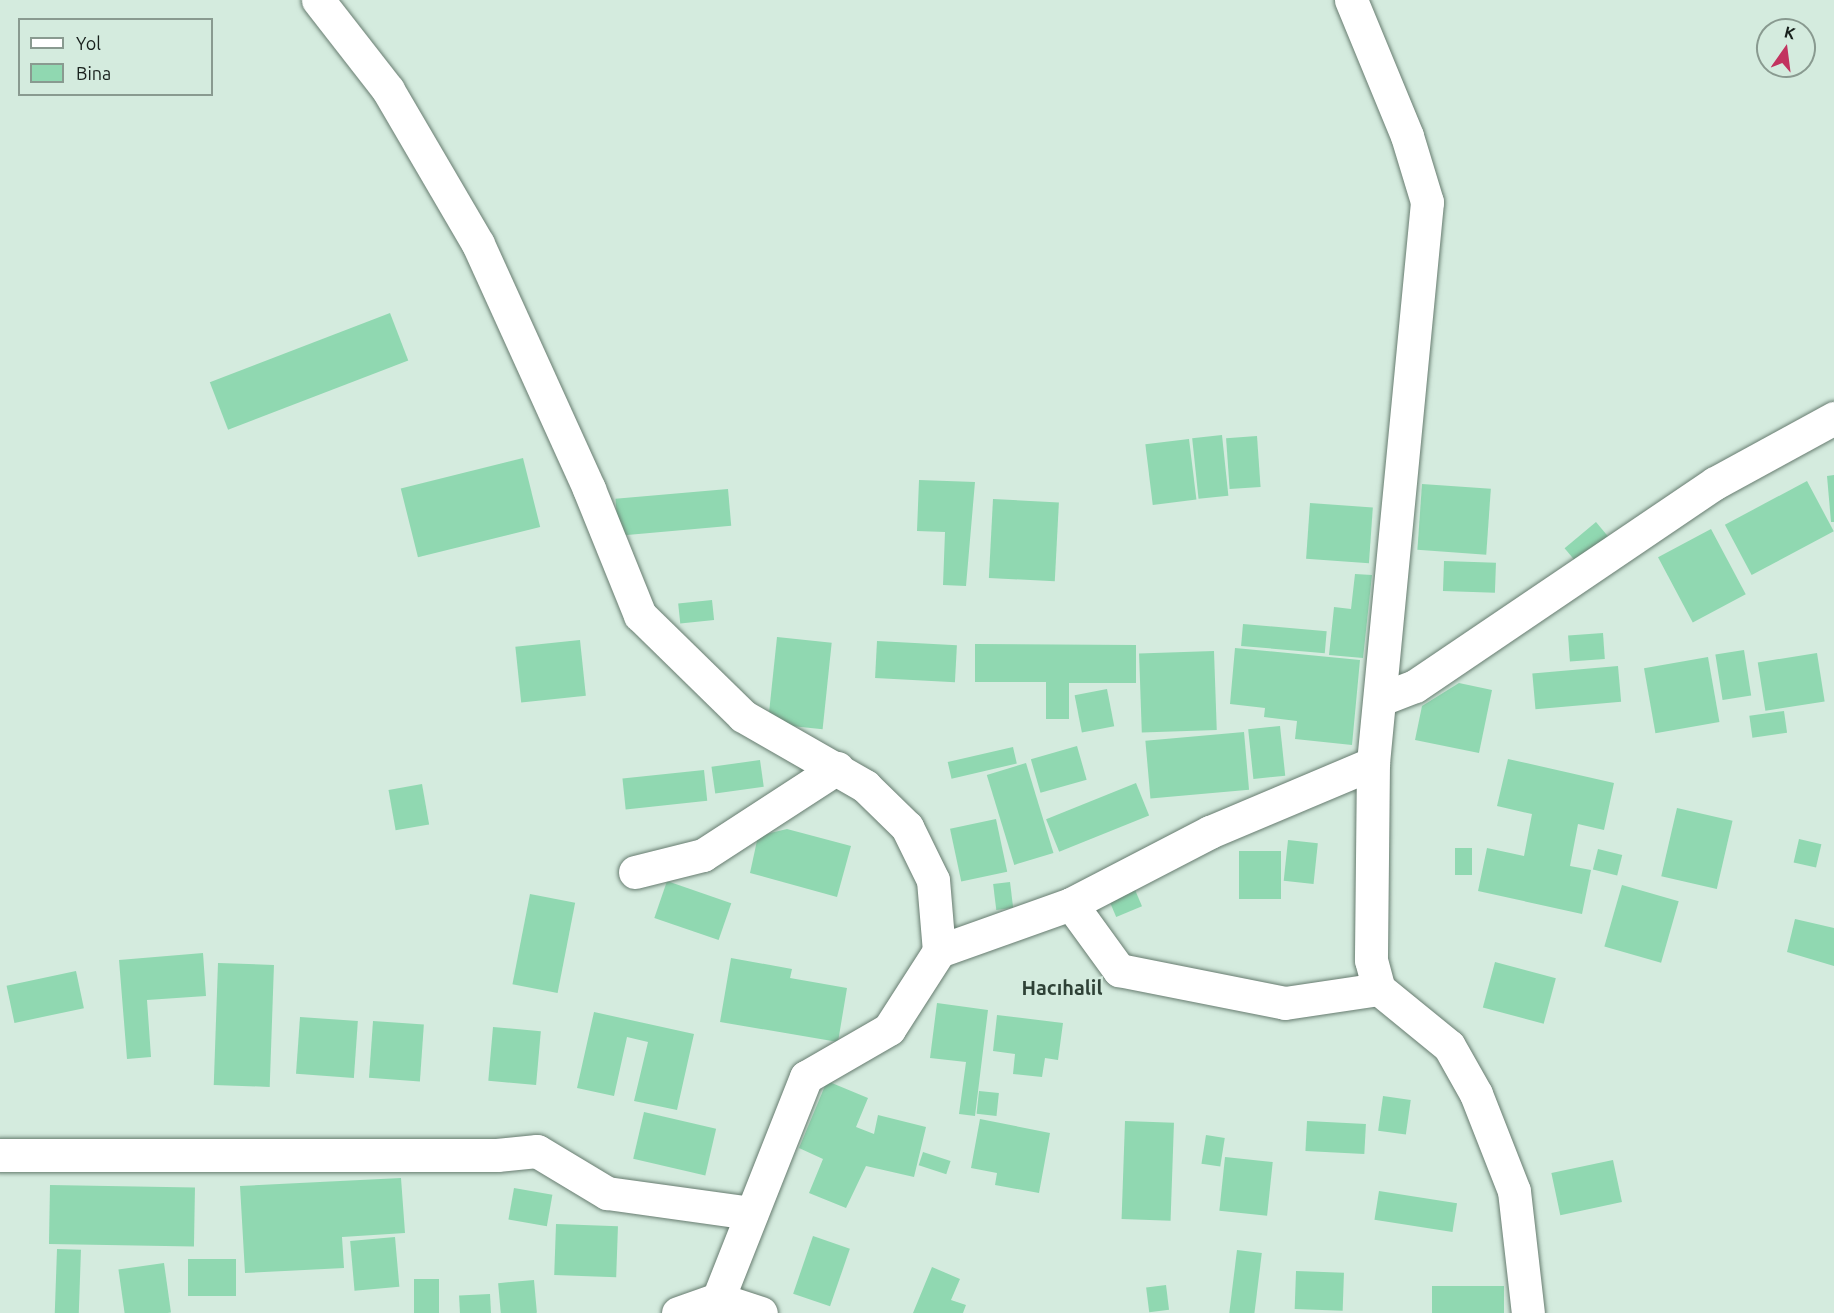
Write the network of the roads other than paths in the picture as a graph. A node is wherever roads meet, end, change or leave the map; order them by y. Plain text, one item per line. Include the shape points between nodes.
1 (318, 0) edge
2 (1351, 0) edge
3 (1834, 418) edge
4 (1381, 699) junction
5 (1373, 763) junction
6 (837, 768) junction
7 (635, 872) dead end
8 (1071, 904) junction
9 (939, 951) junction
10 (1379, 989) junction
11 (0, 1155) edge
12 (752, 1213) junction
13 (718, 1299) junction
14 (678, 1313) edge
15 (761, 1313) edge
16 (1528, 1313) edge

1 - 6 street via 388,90 478,244 589,489 640,615 743,716
2 - 4 street via 1407,136 1427,202
3 - 4 street via 1714,483 1414,686
4 - 5 street
5 - 8 street via 1209,832
5 - 10 street via 1371,960
6 - 7 street via 703,855
6 - 9 street via 865,786 907,826 933,880
8 - 9 street
8 - 10 street via 1119,970 1285,1003
9 - 12 street via 888,1029 806,1077
10 - 16 street via 1449,1046 1476,1094 1514,1191
11 - 12 street via 497,1155 537,1151 607,1193
12 - 13 street
13 - 14 street
13 - 15 street

